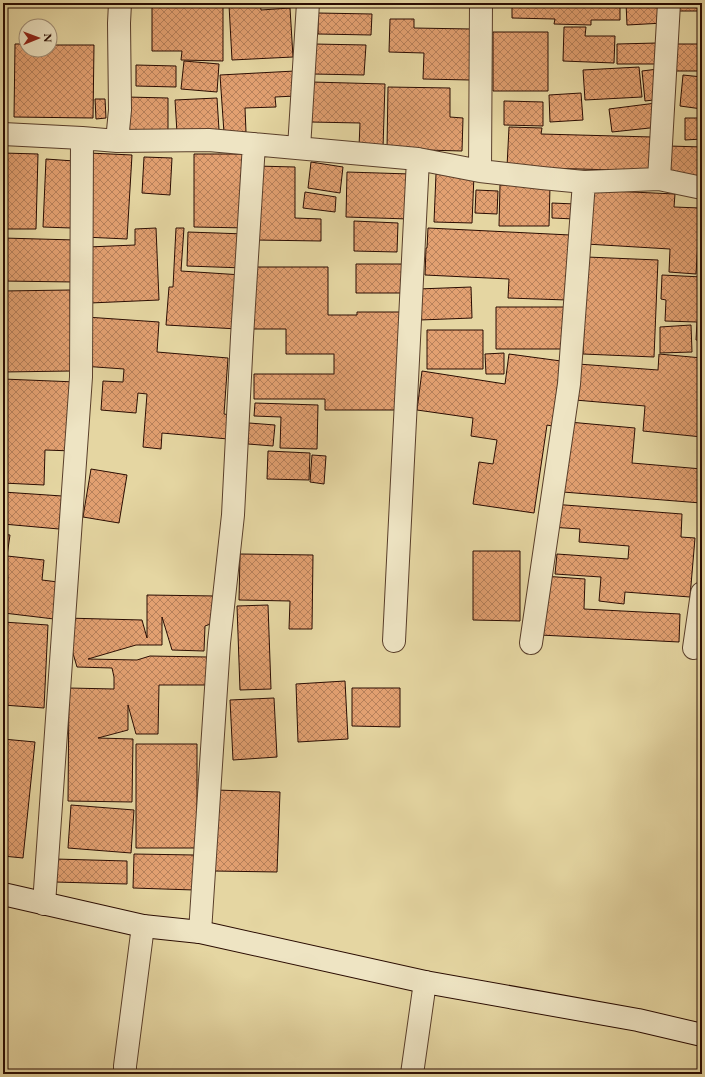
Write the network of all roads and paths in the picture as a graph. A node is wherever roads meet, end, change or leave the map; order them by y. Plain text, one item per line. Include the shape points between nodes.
1 (120, 3) edge
2 (308, 3) edge
3 (481, 3) edge
4 (668, 3) edge
5 (3, 134) edge
6 (82, 138) junction
7 (117, 141) junction
8 (254, 144) junction
9 (299, 148) junction
10 (418, 159) junction
11 (480, 171) junction
12 (659, 179) junction
13 (584, 182) junction
14 (702, 188) edge
15 (702, 593) edge
16 (394, 641) dead end
17 (532, 643) dead end
18 (694, 648) dead end
19 (3, 894) edge
20 (44, 904) junction
21 (143, 926) junction
22 (200, 932) junction
23 (425, 982) junction
24 (702, 1035) edge
25 (125, 1074) edge
26 (412, 1074) edge

1 - 7 street via 120,110
2 - 9 street
3 - 11 street
4 - 12 street
5 - 6 street
6 - 7 street
6 - 20 street via 81,377
7 - 8 street via 209,140
8 - 9 street
8 - 22 street via 232,515 219,643
9 - 10 street
10 - 11 street
10 - 16 street
11 - 13 street
12 - 13 street
12 - 14 street
13 - 17 street via 569,384
15 - 18 street
19 - 20 street
20 - 21 street
21 - 22 street
21 - 25 street
22 - 23 street
23 - 24 street via 638,1020
23 - 26 street

